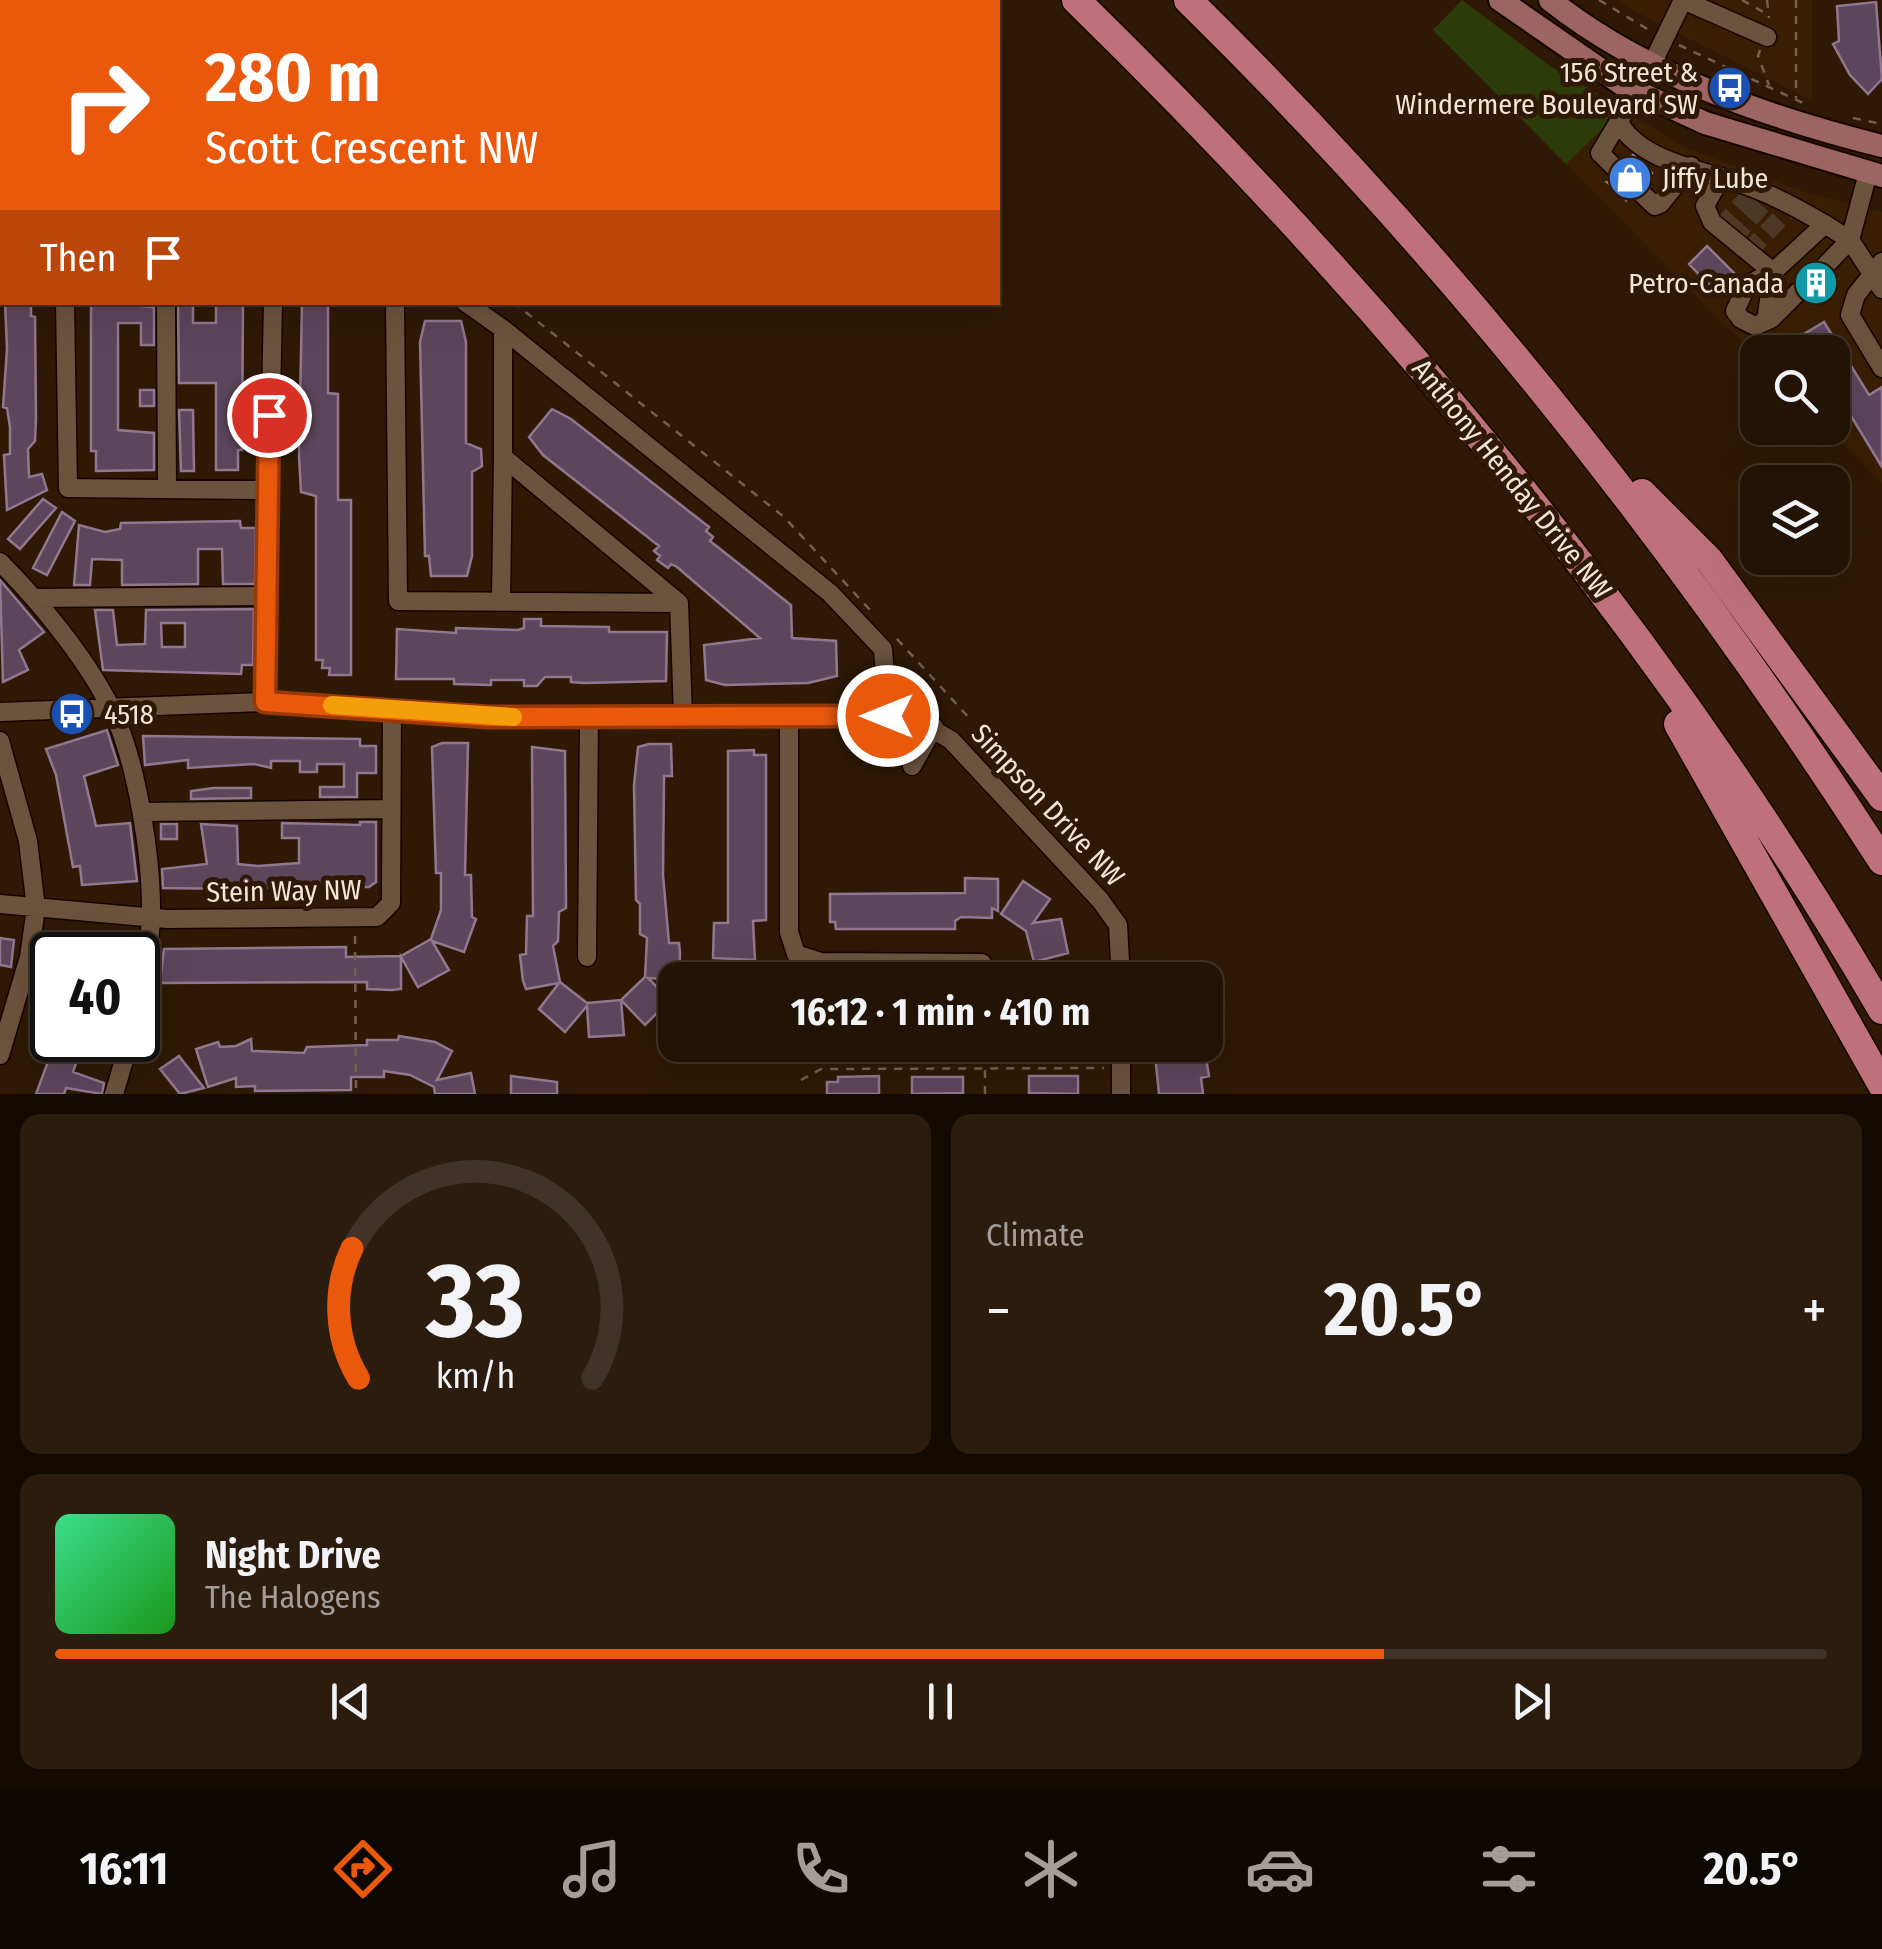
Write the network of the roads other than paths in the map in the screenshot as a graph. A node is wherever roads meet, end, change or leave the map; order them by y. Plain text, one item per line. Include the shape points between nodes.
1 (1076, 0) edge
2 (1188, 0) edge
3 (1500, 0) edge
4 (1550, 0) edge
5 (1683, 0) edge
6 (1767, 37) dead end
7 (1652, 64) junction
8 (1636, 91) junction
9 (1620, 124) junction
10 (1882, 146) edge
11 (1691, 166) junction
12 (1618, 171) dead end
13 (1875, 174) edge
14 (1721, 177) junction
15 (1637, 189) dead end
16 (1826, 224) junction
17 (1850, 240) junction
18 (1824, 267) tunnel mouth
19 (1773, 272) junction
20 (1878, 275) edge
21 (1800, 291) tunnel mouth
22 (65, 305) edge
23 (166, 305) edge
24 (273, 305) edge
25 (396, 305) edge
26 (470, 305) edge
27 (1766, 321) junction
28 (503, 330) junction
29 (1882, 368) edge
30 (1556, 406) junction
31 (504, 457) junction
32 (167, 489) junction
33 (267, 490) junction
34 (0, 562) edge
35 (266, 596) junction
36 (36, 598) junction
37 (1610, 600) junction
38 (501, 602) junction
39 (679, 603) junction
40 (265, 702) junction
41 (111, 708) junction
42 (392, 708) junction
43 (0, 712) edge
44 (683, 715) junction
45 (589, 716) junction
46 (789, 716) junction
47 (888, 716) junction
48 (934, 727) junction
49 (0, 741) edge
50 (912, 766) dead end
51 (8, 790) edge
52 (1882, 798) edge
53 (391, 809) junction
54 (142, 812) junction
55 (1882, 861) edge
56 (0, 904) edge
57 (36, 908) junction
58 (151, 918) junction
59 (149, 932) edge
60 (587, 957) dead end
61 (821, 962) edge
62 (1120, 962) edge
63 (1882, 1010) edge
64 (0, 1055) edge
65 (123, 1062) edge
66 (1120, 1062) edge
67 (1882, 1085) edge
68 (114, 1094) edge
69 (1121, 1094) edge

1 - 37 highway, Anthony Henday Drive NW via 1375,311
2 - 30 highway via 1446,272
3 - 8 main road
4 - 7 main road
5 - 6 street
5 - 7 street
7 - 10 main road via 1791,120
8 - 9 street
8 - 13 main road via 1763,144
9 - 11 street via 1628,137
9 - 12 street via 1600,153
11 - 14 street
11 - 15 street via 1660,204
13 - 17 street
14 - 16 street
14 - 19 street via 1705,206 1712,222
16 - 17 street
16 - 19 street
17 - 18 street
17 - 20 street
19 - 27 street
19 - 27 street via 1746,285 1736,310 1756,326
20 - 29 street via 1850,315
21 - 27 street
22 - 32 street via 68,488
23 - 32 street
24 - 33 street
25 - 38 street via 398,601
26 - 28 street
28 - 31 street
28 - 47 street via 842,605 883,649
30 - 52 highway via 1709,560
30 - 55 highway via 1738,646
31 - 38 street
31 - 39 street
32 - 33 street
33 - 35 street
34 - 36 street
35 - 36 street
35 - 40 street
36 - 41 street
37 - 63 highway, Anthony Henday Drive NW via 1779,844
37 - 67 highway
38 - 39 street
39 - 44 street
40 - 41 street, Simpson Drive NW
40 - 42 street, Simpson Drive NW
41 - 43 street, Simpson Drive NW
41 - 54 street
42 - 45 street, Simpson Drive NW via 489,717
42 - 53 street, Stein Way NW
44 - 45 street, Simpson Drive NW
44 - 46 street, Simpson Drive NW
45 - 60 street
46 - 47 street, Simpson Drive NW
46 - 61 street via 789,932 796,954
47 - 48 street, Simpson Drive NW
48 - 50 street, Simpson Drive NW
48 - 62 street, Simpson Drive NW via 1061,854 1118,926
49 - 51 street
51 - 57 street
53 - 54 street
53 - 58 street, Stein Way NW via 391,903 377,917
54 - 58 street
56 - 57 street, Stein Way NW
57 - 58 street, Stein Way NW
57 - 64 street
58 - 59 street
65 - 68 street
66 - 69 street

